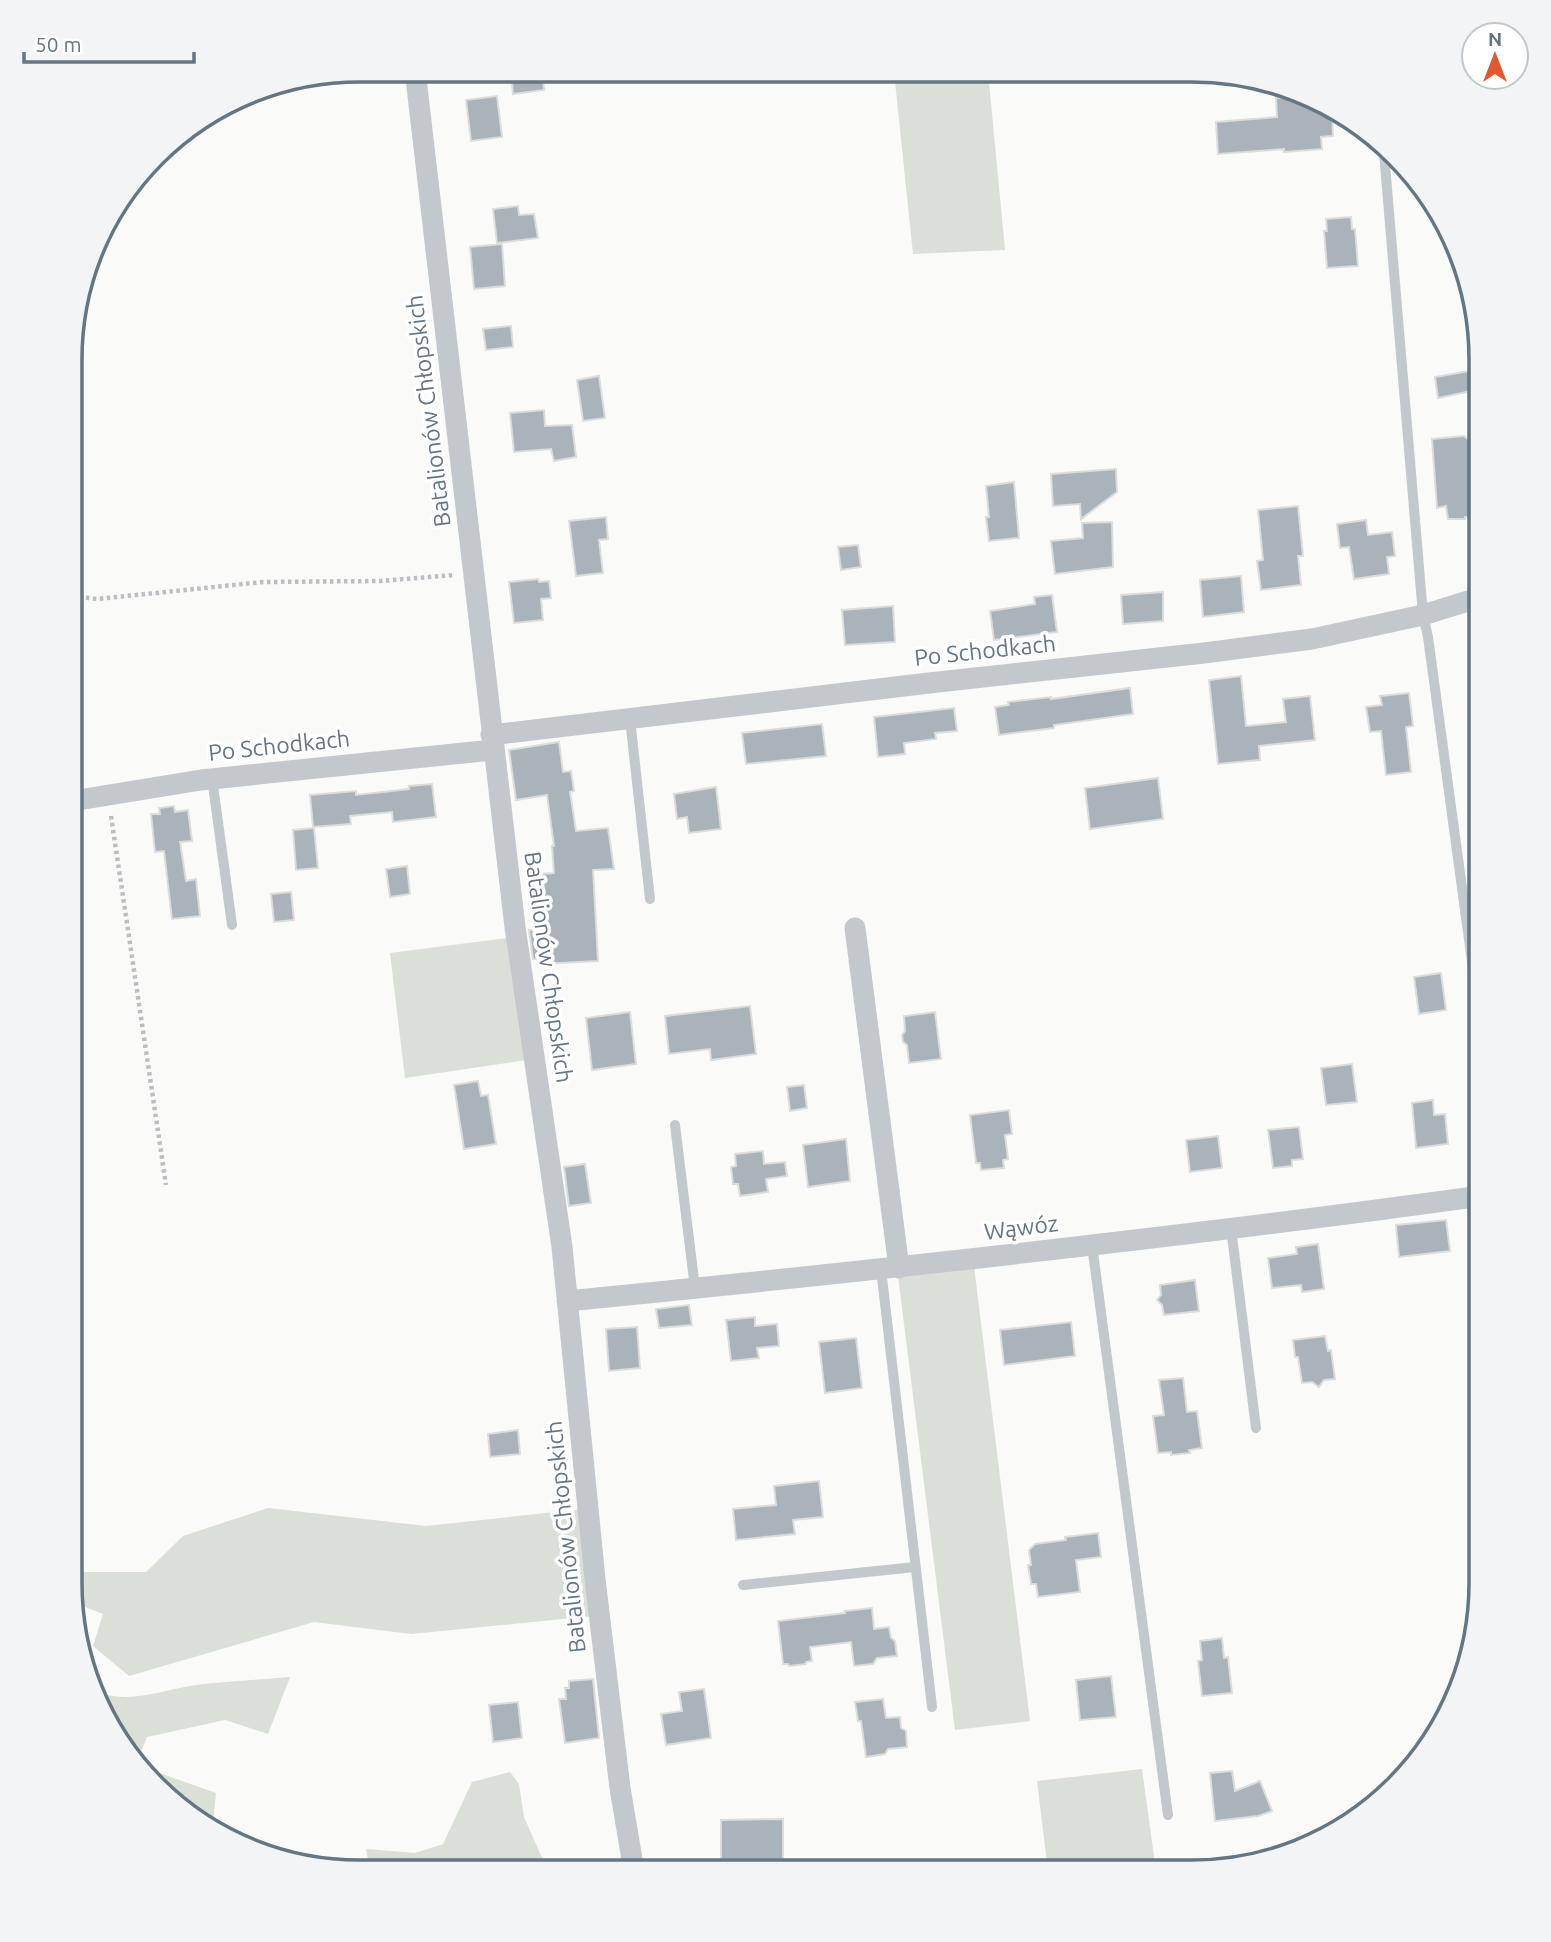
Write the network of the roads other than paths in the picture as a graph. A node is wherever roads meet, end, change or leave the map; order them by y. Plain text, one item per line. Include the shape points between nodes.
1 (416, 82) edge
2 (1385, 160) edge
3 (1469, 601) edge
4 (1423, 615) junction
5 (630, 719) junction
6 (492, 743) junction
7 (212, 778) junction
8 (82, 799) edge
9 (650, 899) dead end
10 (232, 925) dead end
11 (855, 928) dead end
12 (1469, 941) edge
13 (675, 1125) dead end
14 (1469, 1196) edge
15 (1231, 1228) junction
16 (1092, 1245) junction
17 (890, 1268) junction
18 (695, 1288) junction
19 (567, 1301) junction
20 (1255, 1428) dead end
21 (915, 1567) junction
22 (743, 1586) dead end
23 (932, 1707) dead end
24 (1168, 1815) dead end
25 (632, 1860) edge

1 - 6 street, Batalionów Chłopskich
2 - 4 lane
3 - 4 street, Po Schodkach
4 - 5 street, Po Schodkach via 1311,639
4 - 12 lane
5 - 6 street, Po Schodkach
5 - 9 lane
6 - 7 street, Po Schodkach
6 - 19 street, Batalionów Chłopskich
7 - 8 street, Po Schodkach
7 - 10 lane
11 - 17 street
13 - 18 lane
14 - 15 street, Wąwóz
15 - 16 street, Wąwóz
15 - 20 lane
16 - 17 street, Wąwóz
16 - 24 lane
17 - 18 street, Wąwóz
17 - 21 lane
18 - 19 street, Wąwóz
19 - 25 street, Batalionów Chłopskich via 595,1579
21 - 22 lane
21 - 23 lane

